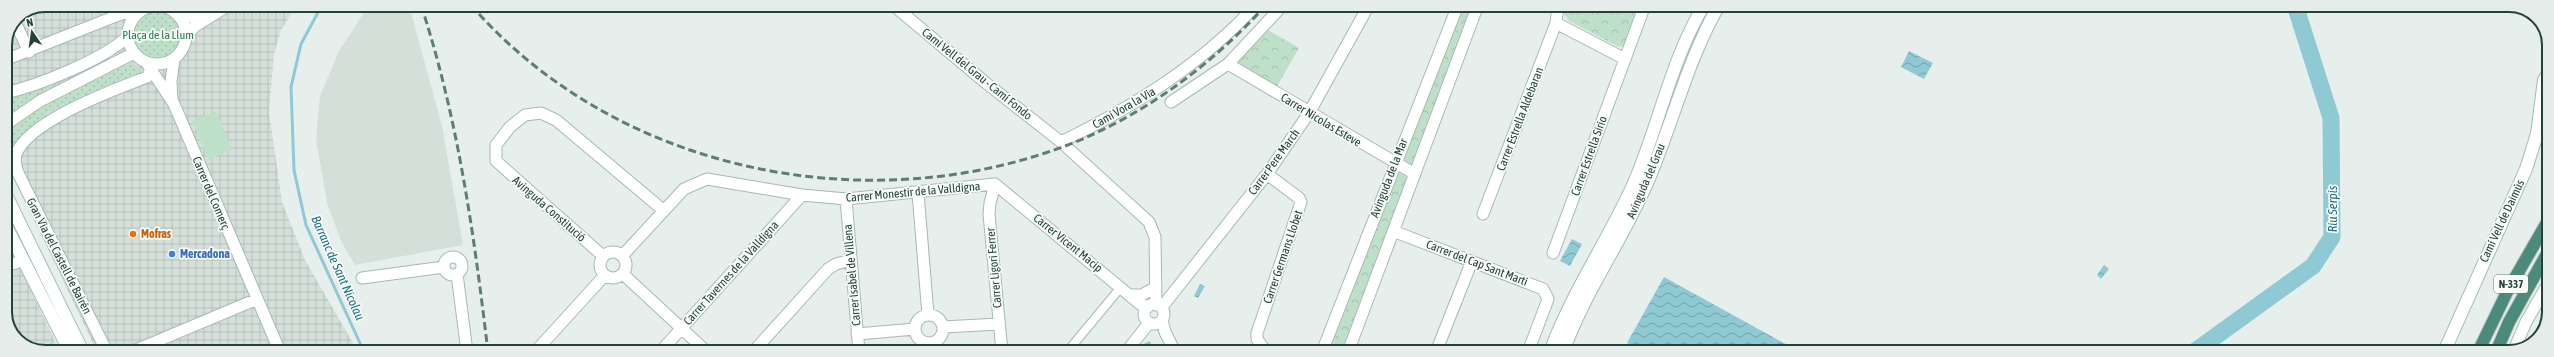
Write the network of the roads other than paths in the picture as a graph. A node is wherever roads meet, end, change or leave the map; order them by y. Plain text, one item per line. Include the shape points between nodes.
1 (116, 12) edge
2 (134, 12) edge
3 (140, 12) edge
4 (174, 12) edge
5 (901, 12) edge
6 (1249, 12) edge
7 (1276, 12) edge
8 (1365, 12) edge
9 (1455, 12) edge
10 (1475, 12) edge
11 (1557, 12) edge
12 (1642, 12) edge
13 (1701, 12) edge
14 (1716, 12) edge
15 (215, 13) joint
16 (136, 15) junction
17 (179, 16) junction
18 (111, 18) junction
19 (1556, 23) junction
20 (17, 28) edge
21 (128, 36) junction
22 (186, 36) junction
23 (29, 52) junction
24 (134, 54) junction
25 (12, 58) edge
26 (174, 59) junction
27 (1625, 59) junction
28 (1228, 64) junction
29 (149, 66) junction
30 (12, 91) edge
31 (172, 100) junction
32 (1171, 102) dead end
33 (2542, 110) edge
34 (1309, 113) junction
35 (12, 120) edge
36 (1061, 142) junction
37 (1394, 164) junction
38 (1267, 174) junction
39 (1415, 174) junction
40 (995, 184) junction
41 (918, 193) junction
42 (802, 195) junction
43 (846, 199) junction
44 (12, 207) edge
45 (663, 210) junction
46 (1483, 214) dead end
47 (1393, 231) junction
48 (2542, 231) edge
49 (12, 238) edge
50 (1553, 253) dead end
51 (623, 255) junction
52 (603, 256) junction
53 (851, 260) junction
54 (1472, 261) junction
55 (2542, 263) edge
56 (623, 274) junction
57 (605, 275) junction
58 (362, 278) dead end
59 (1121, 287) junction
60 (1156, 289) junction
61 (2542, 294) edge
62 (1130, 295) junction
63 (257, 299) junction
64 (1152, 312) junction
65 (928, 315) junction
66 (999, 324) junction
67 (942, 327) junction
68 (681, 329) junction
69 (915, 329) junction
70 (857, 334) junction
71 (2517, 344) edge
72 (66, 345) edge
73 (80, 345) edge
74 (103, 345) edge
75 (148, 345) edge
76 (277, 345) edge
77 (466, 345) edge
78 (541, 345) edge
79 (666, 345) edge
80 (699, 345) edge
81 (759, 345) edge
82 (858, 345) edge
83 (928, 345) edge
84 (933, 345) edge
85 (1001, 345) edge
86 (1073, 345) edge
87 (1131, 345) edge
88 (1172, 345) edge
89 (1261, 345) edge
90 (1325, 345) edge
91 (1351, 345) edge
92 (1439, 345) edge
93 (1531, 345) edge
94 (1553, 345) edge
95 (1566, 345) edge
96 (2447, 345) edge
97 (2481, 345) edge
98 (2499, 345) edge

1 - 18 street
2 - 16 street
3 - 16 street
4 - 17 street
5 - 36 street, Camí Vell del Grau - Camí Fondo via 986,84
6 - 36 street, Camí Vora la Via via 1215,45 1134,105
7 - 28 street
8 - 34 street, Carrer Pere March
9 - 37 street, Avinguda de la Mar
10 - 39 street, Avinguda de la Mar
11 - 19 street, Carrer Estrella Aldebaran
12 - 27 street, Carrer Estrella Sirio
13 - 94 main road, Avinguda del Grau via 1681,53 1634,182 1573,296
14 - 95 main road, Avinguda del Grau via 1689,65 1650,176 1636,207 1587,295
15 - 17 street
15 - 22 street via 195,26
16 - 18 street via 124,14
16 - 21 street via 129,26
17 - 22 street via 185,26
18 - 23 street
19 - 27 street
19 - 46 street, Carrer Estrella Aldebaran
20 - 23 street
21 - 24 street
21 - 30 street via 120,44 93,58 37,83
22 - 26 street via 184,47
23 - 25 street
24 - 29 street
24 - 35 street via 40,101
26 - 29 street
26 - 31 street, Carrer del Comerç
27 - 50 street, Carrer Estrella Sirio
28 - 32 street
28 - 34 street, Carrer Nicolas Esteve
29 - 31 street, Carrer del Comerç
29 - 74 street, Gran Via del Castell de Bairén via 147,77 61,115 36,132 16,154 15,165 18,175
31 - 63 street, Carrer del Comerç
33 - 96 main road, Camí Vell de Daimús via 2526,169
34 - 37 street, Carrer Nicolas Esteve
34 - 38 street, Carrer Pere March
36 - 60 street, Camí Vell del Grau - Camí Fondo via 1149,222 1155,232
37 - 39 street, Carrer Nicolas Esteve
37 - 90 street, Avinguda de la Mar
38 - 64 street, Carrer Pere March
38 - 89 street, Carrer Germans Llobet via 1301,202 1257,333
39 - 47 street, Avinguda de la Mar
40 - 41 street, Carrer Monestir de la Valldigna
40 - 59 street, Carrer Vicent Macip
40 - 66 street, Carrer Ligori Ferrer via 989,214
41 - 43 street, Carrer Monestir de la Valldigna
41 - 65 street
42 - 43 street, Carrer Monestir de la Valldigna
42 - 45 street, Carrer Monestir de la Valldigna via 706,180 684,189
42 - 68 street, Carrer Tavernes de la Valldigna
43 - 53 street, Carrer Isabel de Villena
44 - 73 main road, Gran Via del Castell de Bairén
45 - 51 street, Carrer Monestir de la Valldigna
45 - 52 street, Avinguda Constitució via 556,120 541,113 525,115 510,127 496,145 496,161
47 - 54 street, Carrer del Cap Sant Martí
47 - 91 street, Avinguda de la Mar
48 - 97 highway, N-337 via 2508,290
49 - 72 main road
51 - 52 street via 615,251
51 - 56 street via 626,267
52 - 57 street via 600,268
53 - 70 street, Carrer Isabel de Villena
53 - 81 street via 828,269
54 - 92 street
54 - 93 street, Carrer del Cap Sant Martí via 1543,289 1547,294 1546,305
55 - 98 highway, N-337
56 - 57 street via 616,278
56 - 68 street
57 - 78 street
58 - 77 street via 444,266 449,274 457,274
59 - 62 street, Carrer Vicent Macip
59 - 86 street
60 - 62 street via 1142,295
60 - 64 street
61 - 71 street
62 - 64 street, Carrer Vicent Macip
63 - 75 street
63 - 76 street, Carrer del Comerç
64 - 87 street, Carrer Pere March
64 - 88 street
65 - 67 street via 937,318
65 - 69 street via 919,319
66 - 67 street
66 - 85 street, Carrer Ligori Ferrer
67 - 84 street via 939,338
68 - 79 street, Carrer Tavernes de la Valldigna
68 - 80 street
69 - 70 street
69 - 83 street via 920,340
70 - 82 street, Carrer Isabel de Villena

